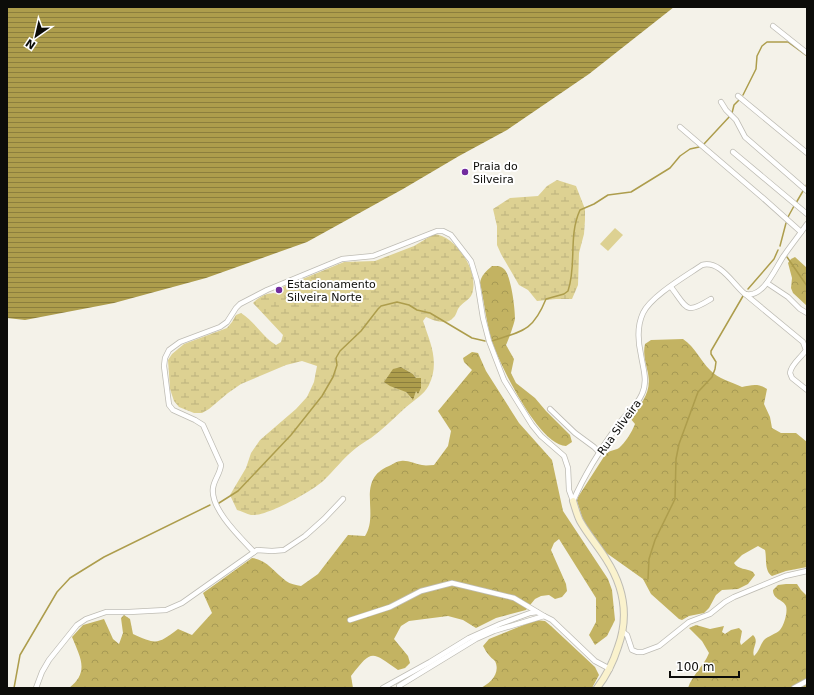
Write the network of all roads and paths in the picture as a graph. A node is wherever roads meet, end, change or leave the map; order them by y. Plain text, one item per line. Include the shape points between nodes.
1 (773, 26) dead end
2 (807, 53) edge
3 (738, 96) dead end
4 (721, 102) dead end
5 (680, 127) dead end
6 (733, 152) dead end
7 (807, 153) edge
8 (807, 191) edge
9 (807, 214) edge
10 (807, 224) edge
11 (801, 232) junction
12 (767, 283) junction
13 (670, 287) junction
14 (745, 294) junction
15 (711, 299) dead end
16 (807, 313) edge
17 (807, 390) edge
18 (550, 409) dead end
19 (600, 453) junction
20 (343, 498) dead end
21 (572, 501) junction
22 (254, 552) junction
23 (807, 571) edge
24 (537, 612) junction
25 (544, 616) junction
26 (350, 620) dead end
27 (622, 631) junction
28 (610, 669) junction
29 (807, 681) edge
30 (36, 688) edge
31 (383, 688) edge
32 (399, 688) edge
33 (597, 688) edge
34 (794, 688) edge

1 - 2 street
3 - 7 street
4 - 8 street via 736,120 745,137
5 - 11 street
6 - 9 street
10 - 11 street
11 - 12 street
12 - 14 street via 756,293
12 - 16 street
13 - 14 street, Rua Silveira via 702,265 711,264 722,270
13 - 15 street via 688,308 696,308
13 - 19 street, Rua Silveira via 652,301 641,319 638,333 645,381 643,393
14 - 17 street, Rua Silveira via 803,342 806,350 790,368 790,373 792,378
18 - 19 street
19 - 21 street, Rua Silveira
20 - 22 street via 324,519 284,550
21 - 22 street via 564,456 532,425 504,380 489,341 477,280 470,261 451,235 437,231 373,256 342,259 267,290 240,304 223,325 180,342 168,352 164,366 169,405 173,410 200,422 206,430 221,465 212,495 215,504
21 - 27 street via 580,520 607,560 620,587 624,611
22 - 30 street via 172,608 158,611 106,612 77,625 46,665
23 - 27 street via 785,576 734,597 710,614 689,622 665,642 652,649 637,652 632,650
24 - 25 street
24 - 26 street via 514,598 452,583 421,591 390,607
24 - 31 street via 500,624 469,638
25 - 28 street via 557,624 595,661
25 - 32 street via 476,639
27 - 28 street
28 - 33 street
29 - 34 street

